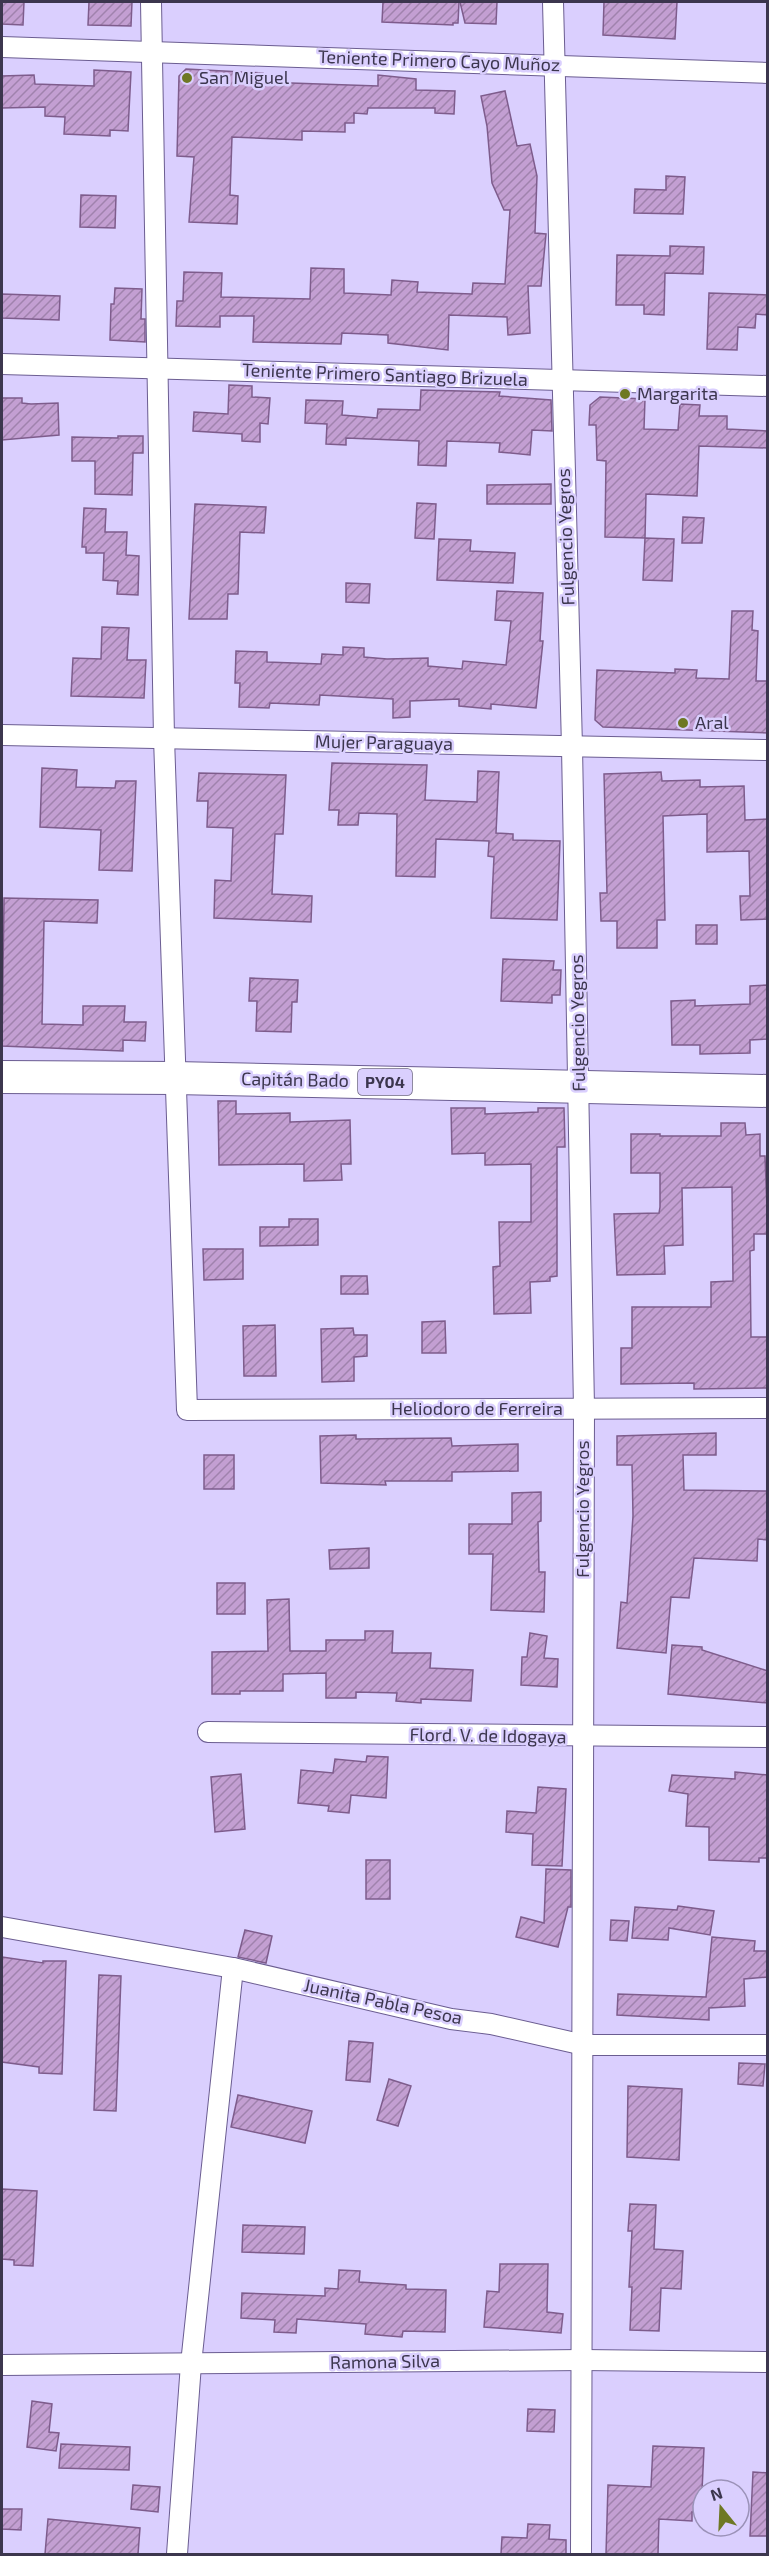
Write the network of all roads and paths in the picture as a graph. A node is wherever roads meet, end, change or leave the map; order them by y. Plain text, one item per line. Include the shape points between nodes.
1 (151, 2) edge
2 (553, 2) edge
3 (2, 47) edge
4 (152, 52) junction
5 (554, 64) junction
6 (768, 73) edge
7 (2, 364) edge
8 (158, 367) junction
9 (562, 381) junction
10 (768, 386) edge
11 (2, 735) edge
12 (164, 738) junction
13 (572, 747) junction
14 (768, 750) edge
15 (2, 1077) edge
16 (175, 1078) junction
17 (579, 1086) junction
18 (768, 1091) edge
19 (584, 1408) junction
20 (768, 1408) edge
21 (208, 1732) dead end
22 (583, 1737) junction
23 (768, 1737) edge
24 (2, 1928) edge
25 (233, 1968) junction
26 (584, 2045) junction
27 (768, 2045) edge
28 (582, 2360) junction
29 (768, 2362) edge
30 (191, 2364) junction
31 (2, 2365) edge
32 (177, 2554) edge
33 (581, 2554) edge

1 - 4 street
2 - 5 street, Fulgencio Yegros
3 - 4 street, Teniente Primero Cayo Muñoz
4 - 5 street, Teniente Primero Cayo Muñoz
4 - 8 street
5 - 6 street, Teniente Primero Cayo Muñoz
5 - 9 street, Fulgencio Yegros
7 - 8 street, Teniente Primero Santiago Brizuela
8 - 9 street, Teniente Primero Santiago Brizuela
8 - 12 street
9 - 10 street, Teniente Primero Santiago Brizuela
9 - 13 street, Fulgencio Yegros
11 - 12 street, Mujer Paraguaya
12 - 13 street, Mujer Paraguaya
12 - 16 street
13 - 14 street, Mujer Paraguaya
13 - 17 street, Fulgencio Yegros
15 - 16 main road, Capitán Bado / PY04
16 - 17 main road, Capitán Bado / PY04
16 - 19 street, Heliodoro de Ferreira via 188,1410
17 - 18 main road, Capitán Bado / PY04
17 - 19 street, Fulgencio Yegros
19 - 20 street, Heliodoro de Ferreira
19 - 22 street, Fulgencio Yegros
21 - 22 street, Flord. V. de Idogaya
22 - 23 street, Flord. V. de Idogaya
22 - 26 street, Fulgencio Yegros
24 - 25 street, Juanita Pabla Pesoa
25 - 26 street, Juanita Pabla Pesoa via 451,2019
25 - 30 street
26 - 27 street, Juanita Pabla Pesoa
26 - 28 street, Fulgencio Yegros
28 - 29 street, Ramona Silva
28 - 30 street, Ramona Silva
28 - 33 street, Fulgencio Yegros
30 - 31 street, Ramona Silva
30 - 32 street

